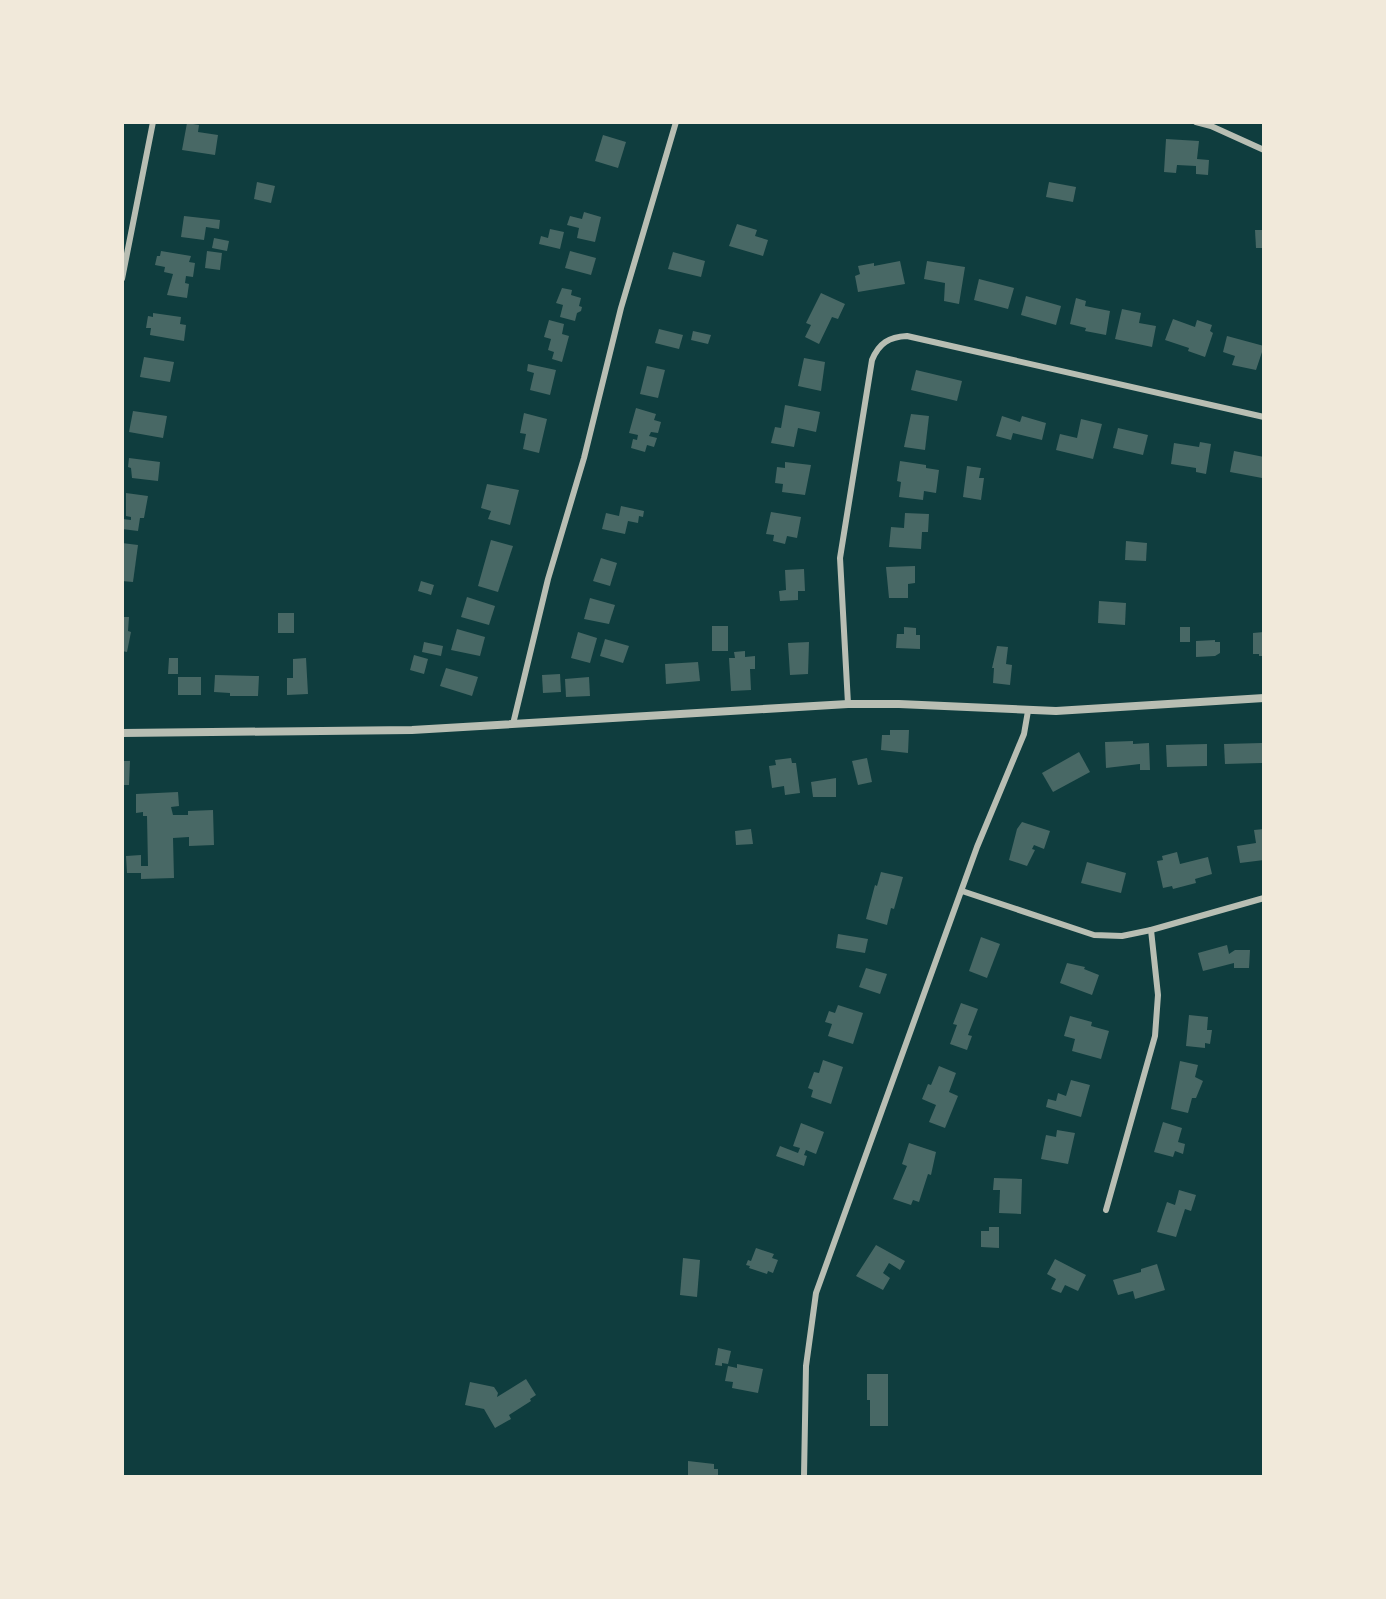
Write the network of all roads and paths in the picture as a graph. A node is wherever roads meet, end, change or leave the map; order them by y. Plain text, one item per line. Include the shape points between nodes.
1 (153, 122) edge
2 (676, 122) edge
3 (1195, 122) edge
4 (1264, 150) edge
5 (122, 279) edge
6 (1264, 417) edge
7 (1264, 698) edge
8 (848, 705) junction
9 (1028, 711) junction
10 (513, 724) junction
11 (122, 733) edge
12 (962, 891) junction
13 (1264, 898) edge
14 (1151, 930) junction
15 (1106, 1210) dead end
16 (804, 1476) edge

1 - 5 street
2 - 10 street via 621,307
3 - 4 street
6 - 8 street via 907,336 885,341 872,360 840,558
7 - 9 street
8 - 9 street
8 - 10 street
9 - 12 street via 1024,734
10 - 11 street via 337,732
12 - 14 street via 1094,935
12 - 16 street via 816,1293 806,1366
13 - 14 street
14 - 15 street via 1158,995 1155,1036

